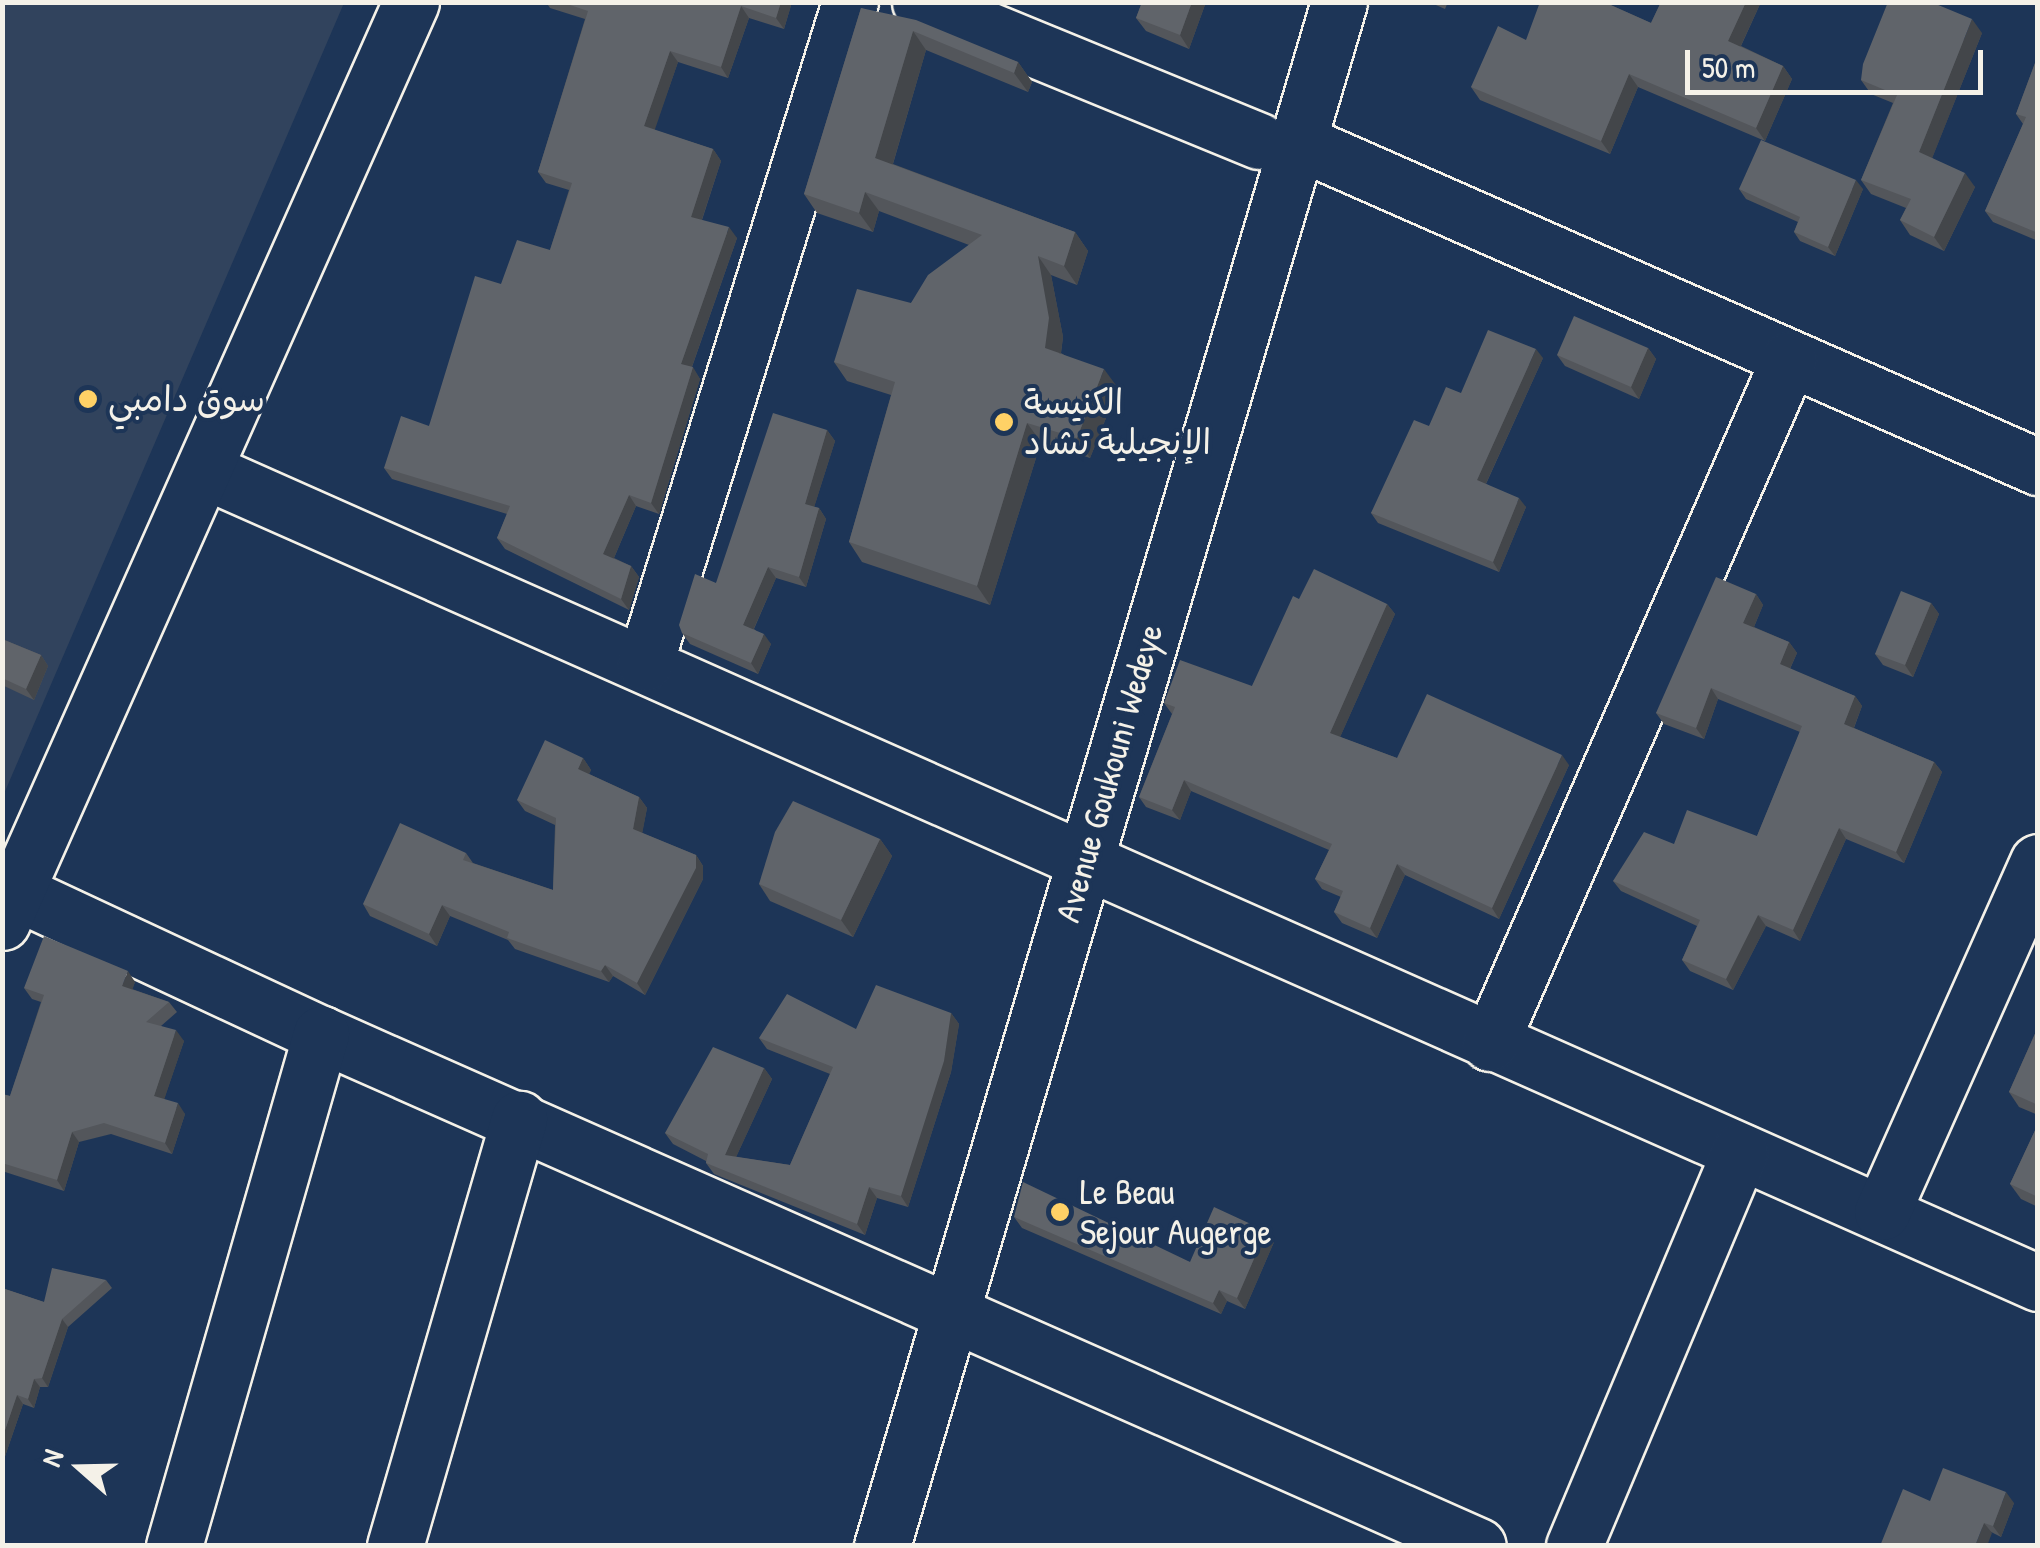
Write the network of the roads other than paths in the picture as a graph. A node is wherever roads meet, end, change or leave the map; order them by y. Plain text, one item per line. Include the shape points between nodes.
1 (412, 2) edge
2 (850, 2) edge
3 (920, 2) edge
4 (1300, 2) edge
5 (1339, 2) edge
6 (1278, 141) junction
7 (1789, 359) junction
8 (2038, 467) edge
9 (208, 472) junction
10 (645, 664) junction
11 (1067, 853) junction
12 (2038, 862) edge
13 (9, 907) edge
14 (320, 1034) junction
15 (1490, 1043) junction
16 (520, 1119) junction
17 (1740, 1151) junction
18 (1882, 1212) junction
19 (2038, 1283) edge
20 (935, 1302) junction
21 (174, 1546) edge
22 (395, 1546) edge
23 (846, 1546) edge
24 (882, 1546) edge
25 (1478, 1546) edge
26 (1574, 1546) edge

1 - 9 street
2 - 10 street
3 - 6 street
4 - 6 street, Avenue Goukouni Wedeye
5 - 6 street, Avenue Goukouni Wedeye
6 - 7 street
6 - 11 street, Avenue Goukouni Wedeye
7 - 8 street
7 - 15 street
9 - 10 street
9 - 13 street
10 - 11 street
11 - 15 street
11 - 20 street, Avenue Goukouni Wedeye
12 - 18 street
13 - 14 street
14 - 16 street
14 - 21 street
15 - 17 street
16 - 20 street
16 - 22 street
17 - 18 street
17 - 26 street
18 - 19 street
20 - 23 street, Avenue Goukouni Wedeye
20 - 24 street, Avenue Goukouni Wedeye
20 - 25 street

